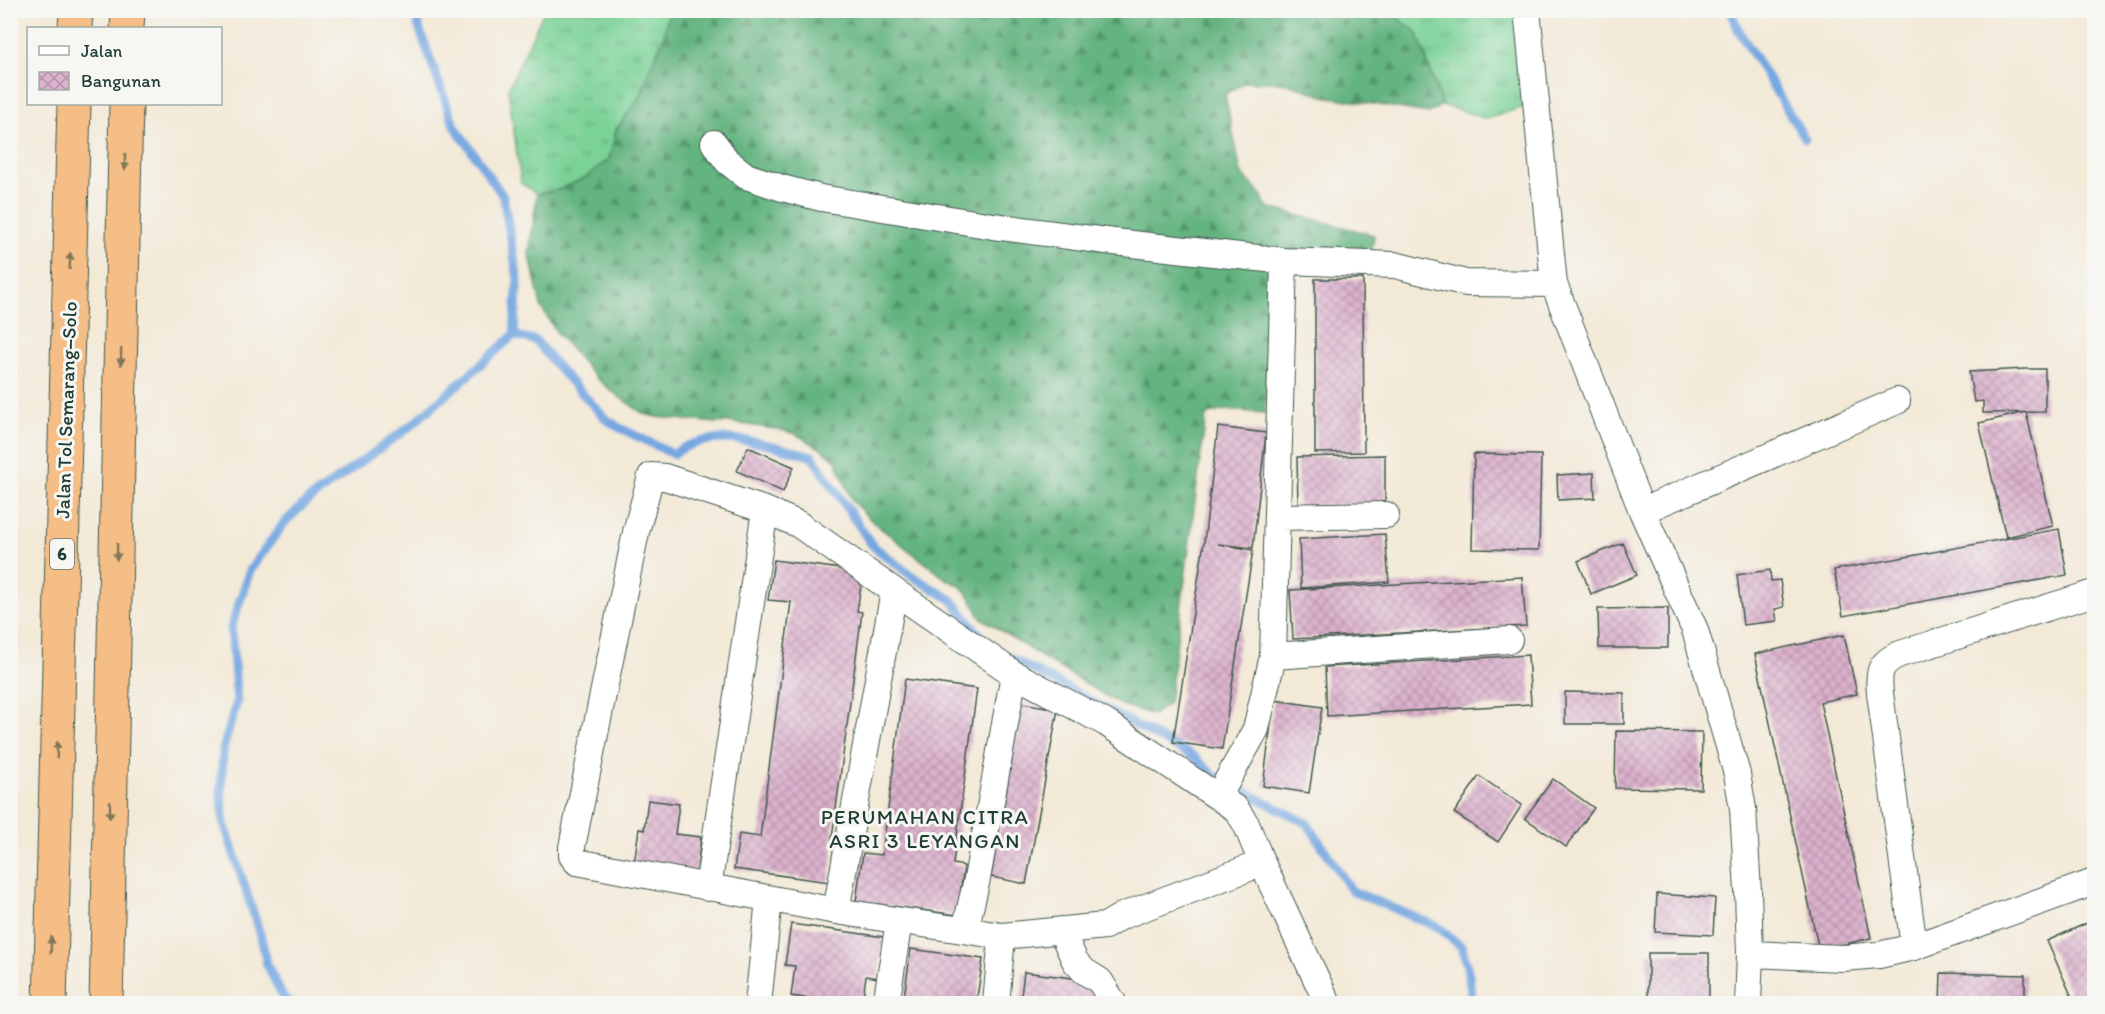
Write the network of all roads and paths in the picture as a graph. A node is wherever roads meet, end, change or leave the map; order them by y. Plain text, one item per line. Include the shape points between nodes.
1 (76, 10) edge
2 (128, 10) edge
3 (1527, 10) edge
4 (75, 27) edge
5 (127, 27) edge
6 (74, 105) edge
7 (126, 105) edge
8 (714, 143) dead end
9 (1284, 261) junction
10 (1554, 284) junction
11 (1897, 401) dead end
12 (765, 510) junction
13 (1642, 511) junction
14 (1386, 515) dead end
15 (1277, 518) junction
16 (894, 591) junction
17 (2094, 593) edge
18 (1509, 640) dead end
19 (1273, 656) junction
20 (1014, 674) junction
21 (1224, 785) junction
22 (1262, 863) junction
23 (2094, 882) edge
24 (708, 888) junction
25 (769, 899) junction
26 (836, 911) junction
27 (899, 921) junction
28 (965, 930) junction
29 (1061, 930) junction
30 (1002, 936) junction
31 (1914, 947) junction
32 (1749, 954) junction
33 (50, 1004) edge
34 (106, 1004) edge
35 (758, 1004) edge
36 (886, 1004) edge
37 (996, 1004) edge
38 (1114, 1004) edge
39 (1328, 1004) edge
40 (1748, 1004) edge

1 - 4 highway
2 - 5 highway
3 - 10 street
33 -> 6 highway, Jalan Tol Semarang–Solo / 6
7 -> 34 highway
8 - 9 street via 727,161 746,176 821,198 993,226
9 - 10 street via 1395,265 1466,283
9 - 15 street
10 - 13 street
11 - 13 street
12 - 16 street via 798,524
12 - 24 street
12 - 24 street via 665,477 654,475 649,479 572,847 572,856 581,864
13 - 32 street via 1693,624 1737,774 1745,846
14 - 15 street
15 - 19 street
16 - 20 street
16 - 26 street
17 - 31 street via 1900,654 1883,664 1880,693
18 - 19 street
19 - 21 street via 1256,729
20 - 21 street
20 - 28 street
21 - 22 street
22 - 29 street via 1105,926
22 - 39 street
23 - 31 street
24 - 25 street
25 - 26 street
25 - 35 street
26 - 27 street
27 - 28 street
27 - 36 street
28 - 30 street
29 - 30 street
29 - 38 street via 1075,961 1100,981
30 - 37 street
31 - 32 street via 1843,958
32 - 40 street

